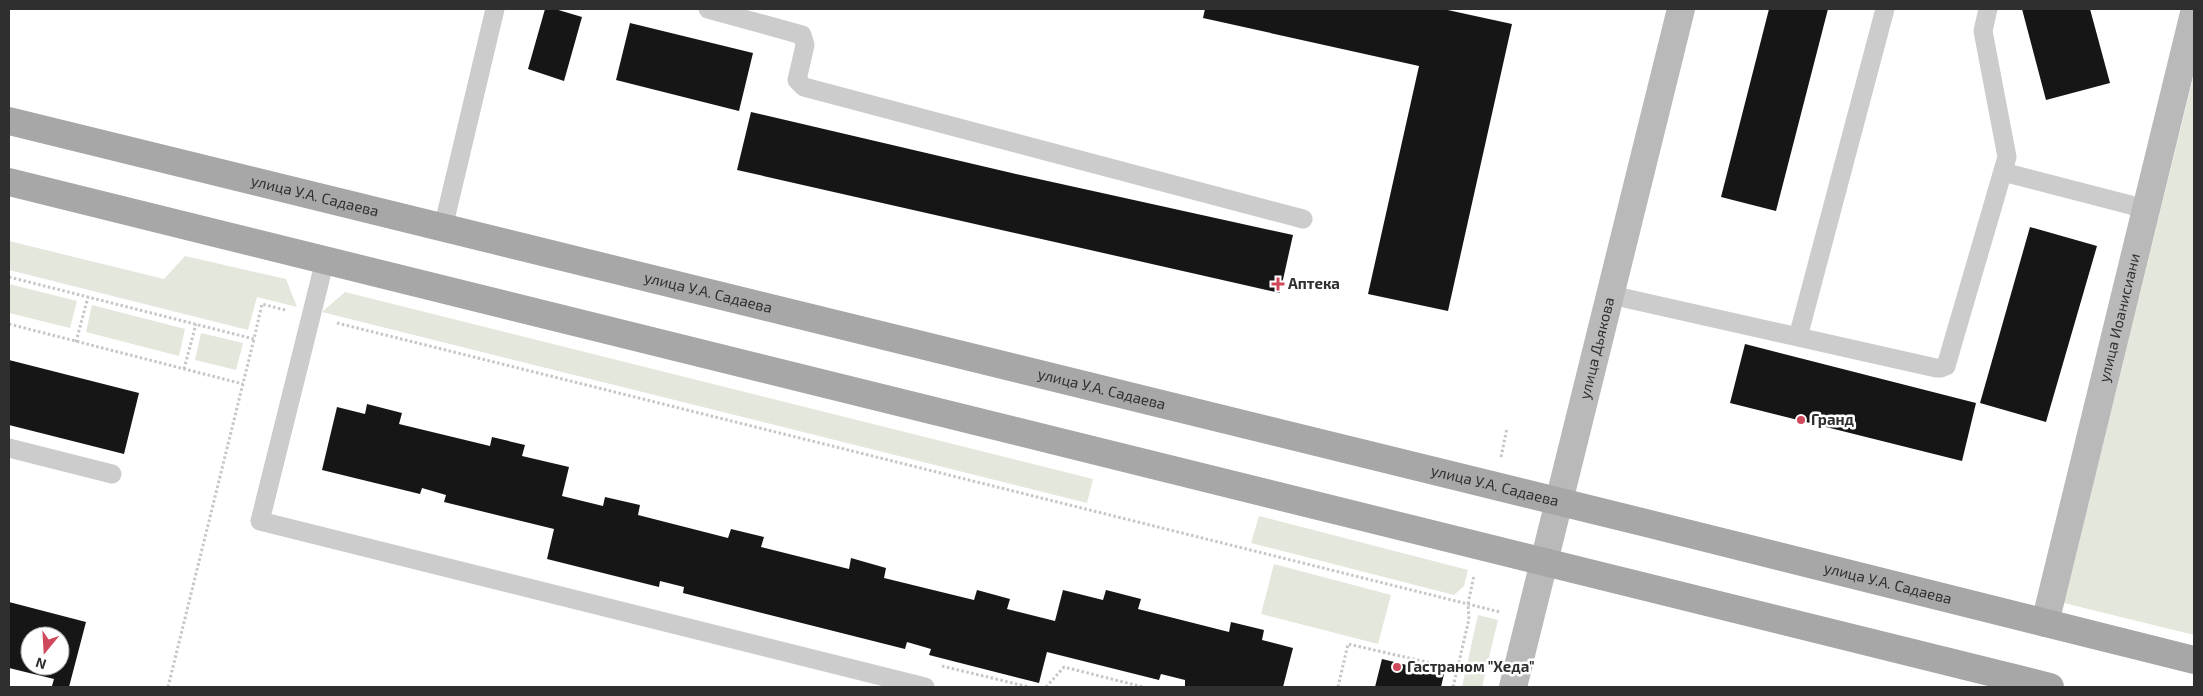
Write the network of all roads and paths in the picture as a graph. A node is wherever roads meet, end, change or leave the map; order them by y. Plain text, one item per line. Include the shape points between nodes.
1 (495, 9) edge
2 (708, 9) edge
3 (1682, 9) edge
4 (1885, 9) edge
5 (1988, 9) edge
6 (2194, 13) edge
7 (9, 122) edge
8 (2003, 172) junction
9 (9, 182) edge
10 (2146, 209) junction
11 (1303, 219) dead end
12 (443, 228) junction
13 (325, 260) junction
14 (9, 277) edge
15 (1611, 295) junction
16 (88, 297) junction
17 (311, 317) junction
18 (9, 324) edge
19 (196, 324) junction
20 (1798, 337) junction
21 (254, 339) junction
22 (76, 342) junction
23 (184, 369) junction
24 (243, 384) junction
25 (9, 448) edge
26 (112, 474) dead end
27 (1560, 502) junction
28 (1545, 561) junction
29 (1531, 620) junction
30 (2045, 623) junction
31 (2194, 660) edge
32 (1457, 669) dead end
33 (168, 687) edge
34 (925, 687) edge
35 (1046, 687) edge
36 (1143, 687) edge
37 (1338, 687) edge
38 (1513, 687) edge
39 (2050, 687) edge

1 - 12 lane
2 - 11 lane via 802,35 805,45 797,80 804,86
3 - 15 street, улица Дьякова
4 - 20 lane
5 - 8 lane via 1983,31 2007,156
6 - 10 street, улица Иоанисиани
7 - 12 main road, улица У.А. Садаева
8 - 10 lane
8 - 20 lane via 1946,366 1936,368
9 - 13 main road
10 - 30 street, улица Иоанисиани
12 - 27 main road, улица У.А. Садаева
13 - 17 lane
13 - 28 main road
14 - 16 path
15 - 20 lane
15 - 27 street, улица Дьякова
16 - 19 path
16 - 22 path
17 - 21 path via 262,304
17 - 29 path
17 - 34 lane via 260,521
18 - 22 path
19 - 21 path
19 - 23 path
21 - 24 path
22 - 23 path
23 - 24 path
24 - 33 path
25 - 26 lane
27 - 28 street, улица Дьякова
27 - 30 main road, улица У.А. Садаева
28 - 29 street, улица Дьякова
28 - 39 main road
29 - 38 street, улица Дьякова
30 - 31 main road, улица У.А. Садаева
32 - 37 path via 1348,644
35 - 36 path via 1064,667

